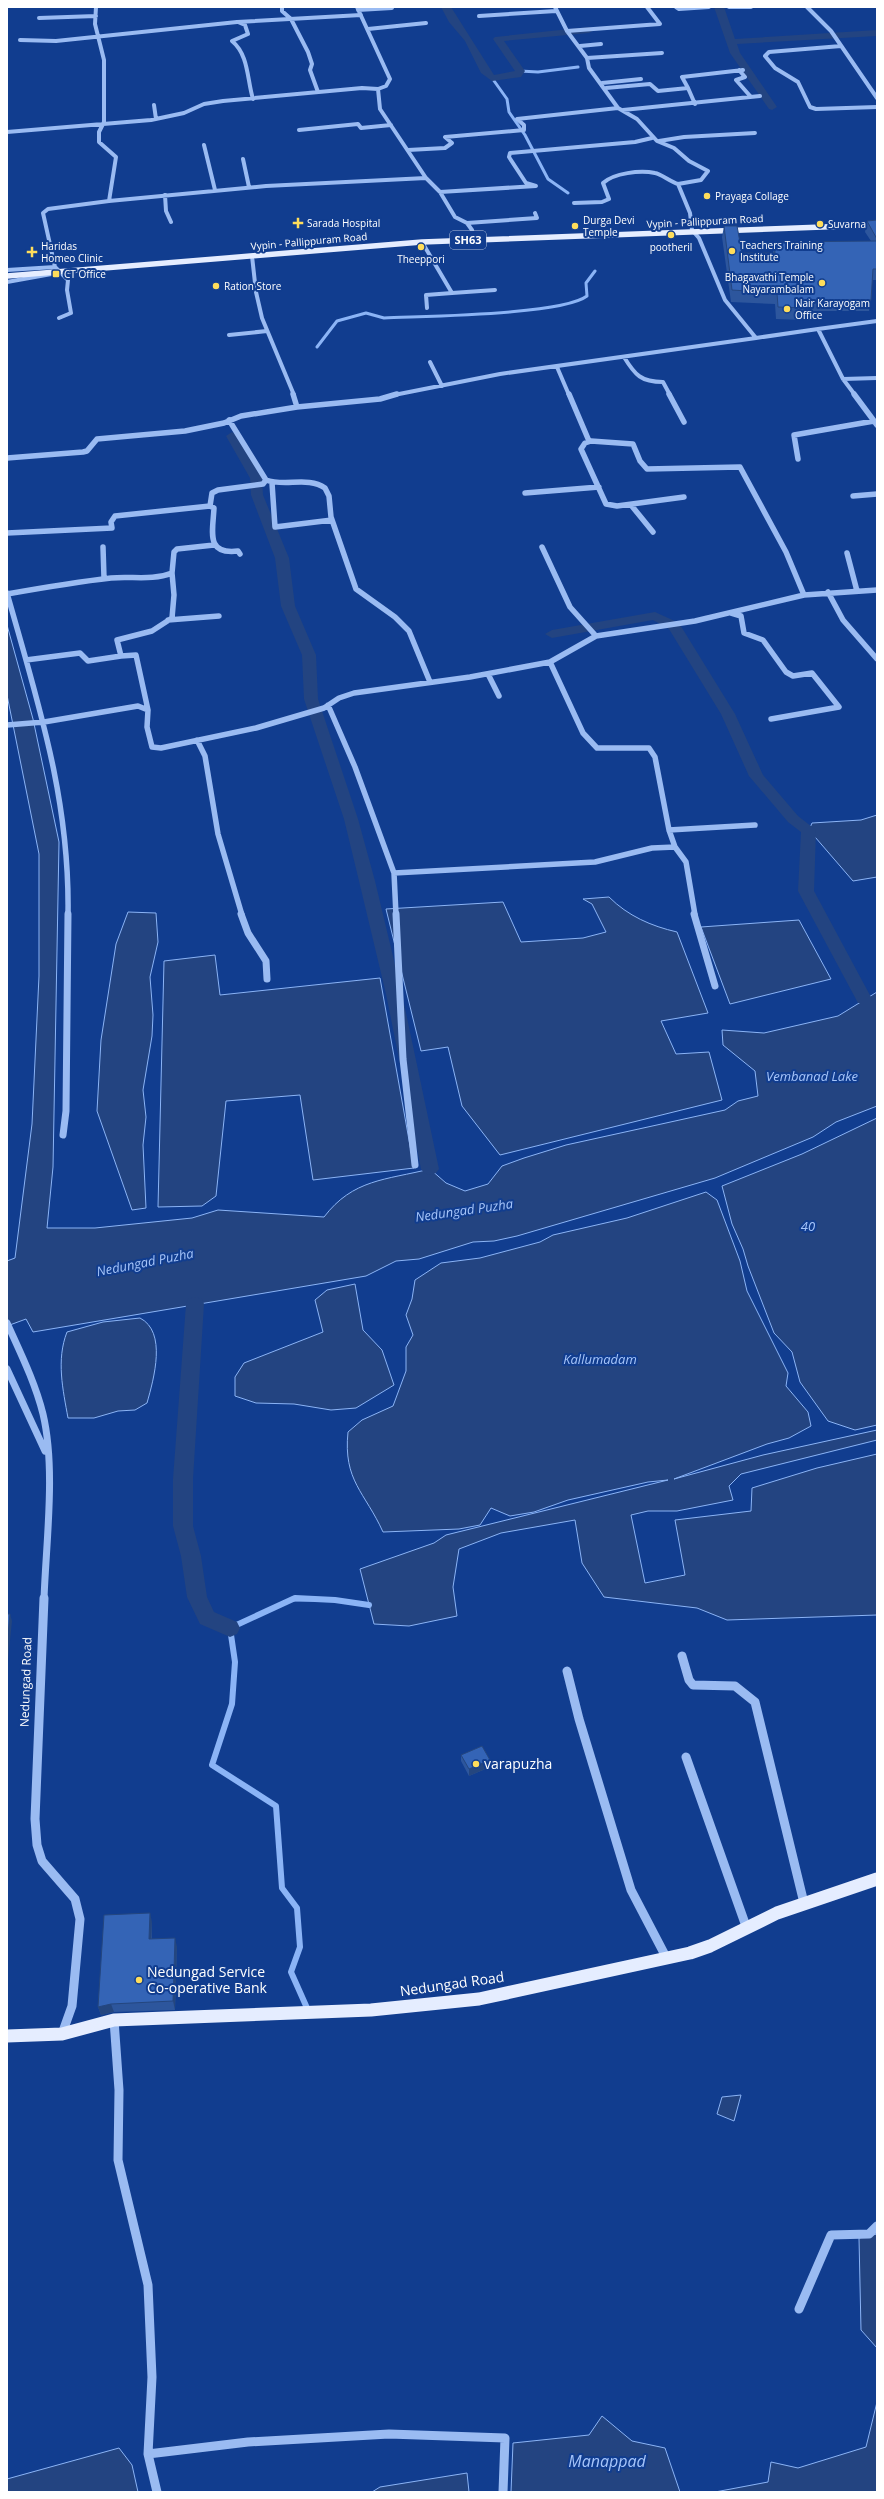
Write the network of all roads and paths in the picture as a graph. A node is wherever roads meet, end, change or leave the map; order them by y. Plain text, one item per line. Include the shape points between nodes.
1 (96, 7) edge
2 (282, 7) edge
3 (647, 7) edge
4 (676, 7) edge
5 (710, 7) edge
6 (729, 7) edge
7 (751, 7) edge
8 (807, 7) edge
9 (392, 8) dead end
10 (358, 9) edge
11 (556, 9) edge
12 (361, 15) junction
13 (96, 16) junction
14 (479, 16) dead end
15 (39, 18) dead end
16 (291, 19) junction
17 (237, 22) junction
18 (426, 23) dead end
19 (368, 29) junction
20 (567, 31) junction
21 (98, 37) junction
22 (20, 40) dead end
23 (601, 44) dead end
24 (580, 46) junction
25 (841, 46) junction
26 (662, 53) dead end
27 (587, 58) junction
28 (641, 79) dead end
29 (602, 83) junction
30 (606, 88) junction
31 (688, 88) junction
32 (378, 89) junction
33 (318, 92) junction
34 (760, 96) dead end
35 (751, 97) junction
36 (877, 98) edge
37 (253, 99) junction
38 (695, 104) junction
39 (154, 105) dead end
40 (877, 107) edge
41 (618, 108) junction
42 (623, 110) junction
43 (156, 119) junction
44 (104, 122) junction
45 (391, 125) junction
46 (299, 130) dead end
47 (7, 132) edge
48 (755, 133) dead end
49 (652, 138) junction
50 (657, 142) junction
51 (204, 145) dead end
52 (408, 150) junction
53 (243, 159) dead end
54 (426, 178) junction
55 (678, 184) junction
56 (248, 187) junction
57 (215, 190) junction
58 (440, 192) junction
59 (165, 195) junction
60 (109, 201) junction
61 (574, 203) dead end
62 (535, 213) dead end
63 (171, 222) dead end
64 (467, 223) junction
65 (877, 225) edge
66 (694, 233) junction
67 (474, 239) junction
68 (422, 242) junction
69 (252, 256) junction
70 (55, 267) junction
71 (7, 270) edge
72 (59, 272) junction
73 (7, 276) edge
74 (7, 282) edge
75 (495, 290) dead end
76 (452, 293) junction
77 (428, 308) dead end
78 (59, 318) dead end
79 (877, 321) edge
80 (818, 329) junction
81 (267, 331) junction
82 (229, 335) dead end
83 (756, 338) junction
84 (624, 357) junction
85 (430, 362) dead end
86 (557, 367) junction
87 (877, 378) edge
88 (843, 379) junction
89 (442, 386) junction
90 (297, 407) junction
91 (230, 420) junction
92 (684, 422) dead end
93 (875, 423) edge
94 (589, 441) junction
95 (7, 458) edge
96 (798, 459) dead end
97 (266, 480) junction
98 (272, 483) junction
99 (599, 487) junction
100 (525, 493) dead end
101 (877, 494) edge
102 (852, 496) dead end
103 (684, 497) dead end
104 (631, 505) junction
105 (210, 506) junction
106 (332, 520) junction
107 (653, 532) dead end
108 (7, 533) edge
109 (214, 545) junction
110 (542, 547) dead end
111 (103, 548) dead end
112 (847, 553) dead end
113 (240, 554) dead end
114 (172, 573) junction
115 (104, 578) junction
116 (877, 590) edge
117 (857, 591) junction
118 (828, 592) junction
119 (7, 594) edge
120 (804, 595) junction
121 (730, 613) junction
122 (219, 616) dead end
123 (168, 620) junction
124 (596, 636) junction
125 (121, 656) junction
126 (877, 659) edge
127 (26, 660) junction
128 (550, 662) junction
129 (488, 674) junction
130 (430, 682) junction
131 (499, 696) dead end
132 (326, 707) junction
133 (148, 710) junction
134 (771, 719) dead end
135 (44, 722) junction
136 (8, 725) edge
137 (198, 740) junction
138 (755, 825) dead end
139 (669, 830) junction
140 (675, 847) junction
141 (394, 874) junction
142 (266, 979) dead end
143 (715, 986) dead end
144 (63, 1135) dead end
145 (415, 1165) dead end
146 (7, 1322) edge
147 (7, 1369) edge
148 (49, 1459) junction
149 (682, 1656) dead end
150 (567, 1671) dead end
151 (686, 1757) dead end
152 (877, 1879) edge
153 (804, 1902) junction
154 (748, 1929) junction
155 (666, 1957) junction
156 (114, 2020) junction
157 (62, 2034) junction
158 (7, 2036) edge
159 (877, 2226) edge
160 (799, 2309) dead end
161 (148, 2454) junction
162 (157, 2492) edge
163 (504, 2492) edge

1 - 13 street
2 - 16 street via 282,11
3 - 20 street via 660,24
4 - 5 street
6 - 7 street
8 - 25 street via 831,31
9 - 10 street
10 - 12 street
11 - 14 street
11 - 20 street
12 - 16 street
12 - 19 street
13 - 15 street
13 - 21 street
16 - 17 street
16 - 33 street via 308,52 312,64 310,70
17 - 21 street
17 - 37 street via 245,25 248,34 232,41 238,45 245,58 247,80
18 - 19 street
19 - 32 street via 390,79 386,86
20 - 24 street
21 - 22 street via 56,41
21 - 44 street via 104,60
23 - 24 street
24 - 27 street
25 - 36 street
25 - 40 street via 769,52 765,56 775,68 798,82 810,107
26 - 27 street
27 - 29 street via 589,68
28 - 29 street
29 - 30 street
30 - 31 street via 650,84 658,91
30 - 41 street
31 - 35 street via 682,77 741,70 744,77 736,80
31 - 38 street
32 - 33 street
32 - 45 street via 380,110
33 - 37 street
34 - 35 street
35 - 38 street
37 - 43 street via 204,104 184,113
38 - 42 street
39 - 43 street
41 - 42 street
41 - 52 street via 517,119 524,125 524,130 446,137 452,143 445,148
42 - 49 street via 637,119
43 - 44 street
44 - 47 street via 41,131
44 - 60 street via 99,132 100,142 116,157
45 - 46 street via 361,128 358,124
45 - 52 street
48 - 50 street via 684,137
49 - 50 street
49 - 58 street via 510,153 526,183 536,186
50 - 55 street via 674,148 689,161 708,171 701,180
51 - 57 street
52 - 54 street
53 - 56 street
54 - 56 street
54 - 58 street
55 - 61 street via 656,173 613,177 602,183 608,199 602,202
55 - 66 street via 690,213
56 - 57 street
57 - 59 street
58 - 64 street via 455,217
59 - 60 street
59 - 63 street via 166,211
60 - 70 street via 48,209 43,212
62 - 64 street via 537,218
64 - 67 street
65 - 66 main road, Vypin - Pallippuram Road / SH63
66 - 67 main road, Vypin - Pallippuram Road / SH63
66 - 83 street via 705,252 725,300
67 - 68 main road, Vypin - Pallippuram Road / SH63
68 - 69 main road, Vypin - Pallippuram Road / SH63
68 - 76 street
69 - 72 main road, Vypin - Pallippuram Road / SH63
69 - 81 street via 254,285
70 - 71 street
70 - 72 street
72 - 73 main road, Vypin - Pallippuram Road / SH63
72 - 74 street
72 - 78 street via 68,280 71,313
75 - 76 street
76 - 77 street via 426,295
79 - 80 street
80 - 83 street
80 - 88 street
81 - 82 street
81 - 90 street via 293,390
83 - 84 street
84 - 86 street
84 - 92 street via 641,382 663,382
85 - 89 street
86 - 89 street via 500,374
86 - 94 street
87 - 88 street
88 - 93 street
89 - 90 street via 374,400
90 - 91 street
91 - 95 street via 185,431 97,439 86,451 79,454
91 - 97 street
93 - 96 street via 794,435
94 - 99 street via 581,449
94 - 120 street via 622,441 633,444 640,461 647,469 740,467 786,552
97 - 98 street
97 - 105 street via 264,484 218,490 212,493
98 - 106 street via 322,485 327,490
98 - 106 street via 275,527
99 - 100 street
99 - 104 street via 606,504
101 - 102 street
103 - 104 street
104 - 107 street
105 - 108 street via 115,516 111,522 112,528
105 - 109 street via 214,508
106 - 130 street via 354,576 356,589 403,624 414,639
109 - 113 street via 219,552 225,554 238,551
109 - 114 street via 177,549 174,552
110 - 124 street via 557,584 580,624
111 - 115 street
112 - 117 street
114 - 115 street via 165,577 134,580
114 - 123 street via 174,595 172,618
115 - 119 street
116 - 117 street
117 - 118 street
118 - 120 street
118 - 126 street via 833,606 851,632
119 - 127 street
120 - 121 street
121 - 124 street
121 - 134 street via 741,616 744,632 763,640 786,672 793,676 812,673 839,707
122 - 123 street
123 - 125 street via 152,631 117,640
124 - 128 street
125 - 127 street via 88,661 80,653
125 - 133 street via 136,655
127 - 135 street
128 - 129 street
128 - 139 street via 583,733 597,748 649,748 655,757
129 - 130 street
129 - 131 street
130 - 132 street via 354,694 338,698
132 - 137 street via 256,728
132 - 141 street via 347,743 360,786
133 - 135 street via 138,706
133 - 137 street via 147,727 152,747 161,748
135 - 136 street
135 - 144 street via 67,835 66,1111
137 - 142 street via 205,756 218,834 232,887 248,933 266,961
138 - 139 street
139 - 140 street
140 - 141 street via 652,848 595,862
140 - 143 street via 686,862 696,924
141 - 145 street via 403,1059
146 - 148 street, Nedungad Road via 33,1382 43,1414
147 - 148 street
148 - 157 street, Nedungad Road via 35,1819 37,1845 42,1861 74,1899 80,1919 72,2006
149 - 153 street via 689,1680 693,1684 735,1686 756,1702
150 - 155 street via 631,1890
151 - 154 street
152 - 153 main road, Nedungad Road
153 - 154 main road, Nedungad Road
154 - 155 main road, Nedungad Road via 710,1946
155 - 156 main road, Nedungad Road via 472,2000 371,2010
156 - 157 main road, Nedungad Road
156 - 161 street via 119,2090 118,2160 148,2285 152,2377
157 - 158 main road, Nedungad Road
159 - 160 street via 869,2234 831,2235
161 - 162 street
161 - 163 street via 248,2442 389,2434 505,2438

